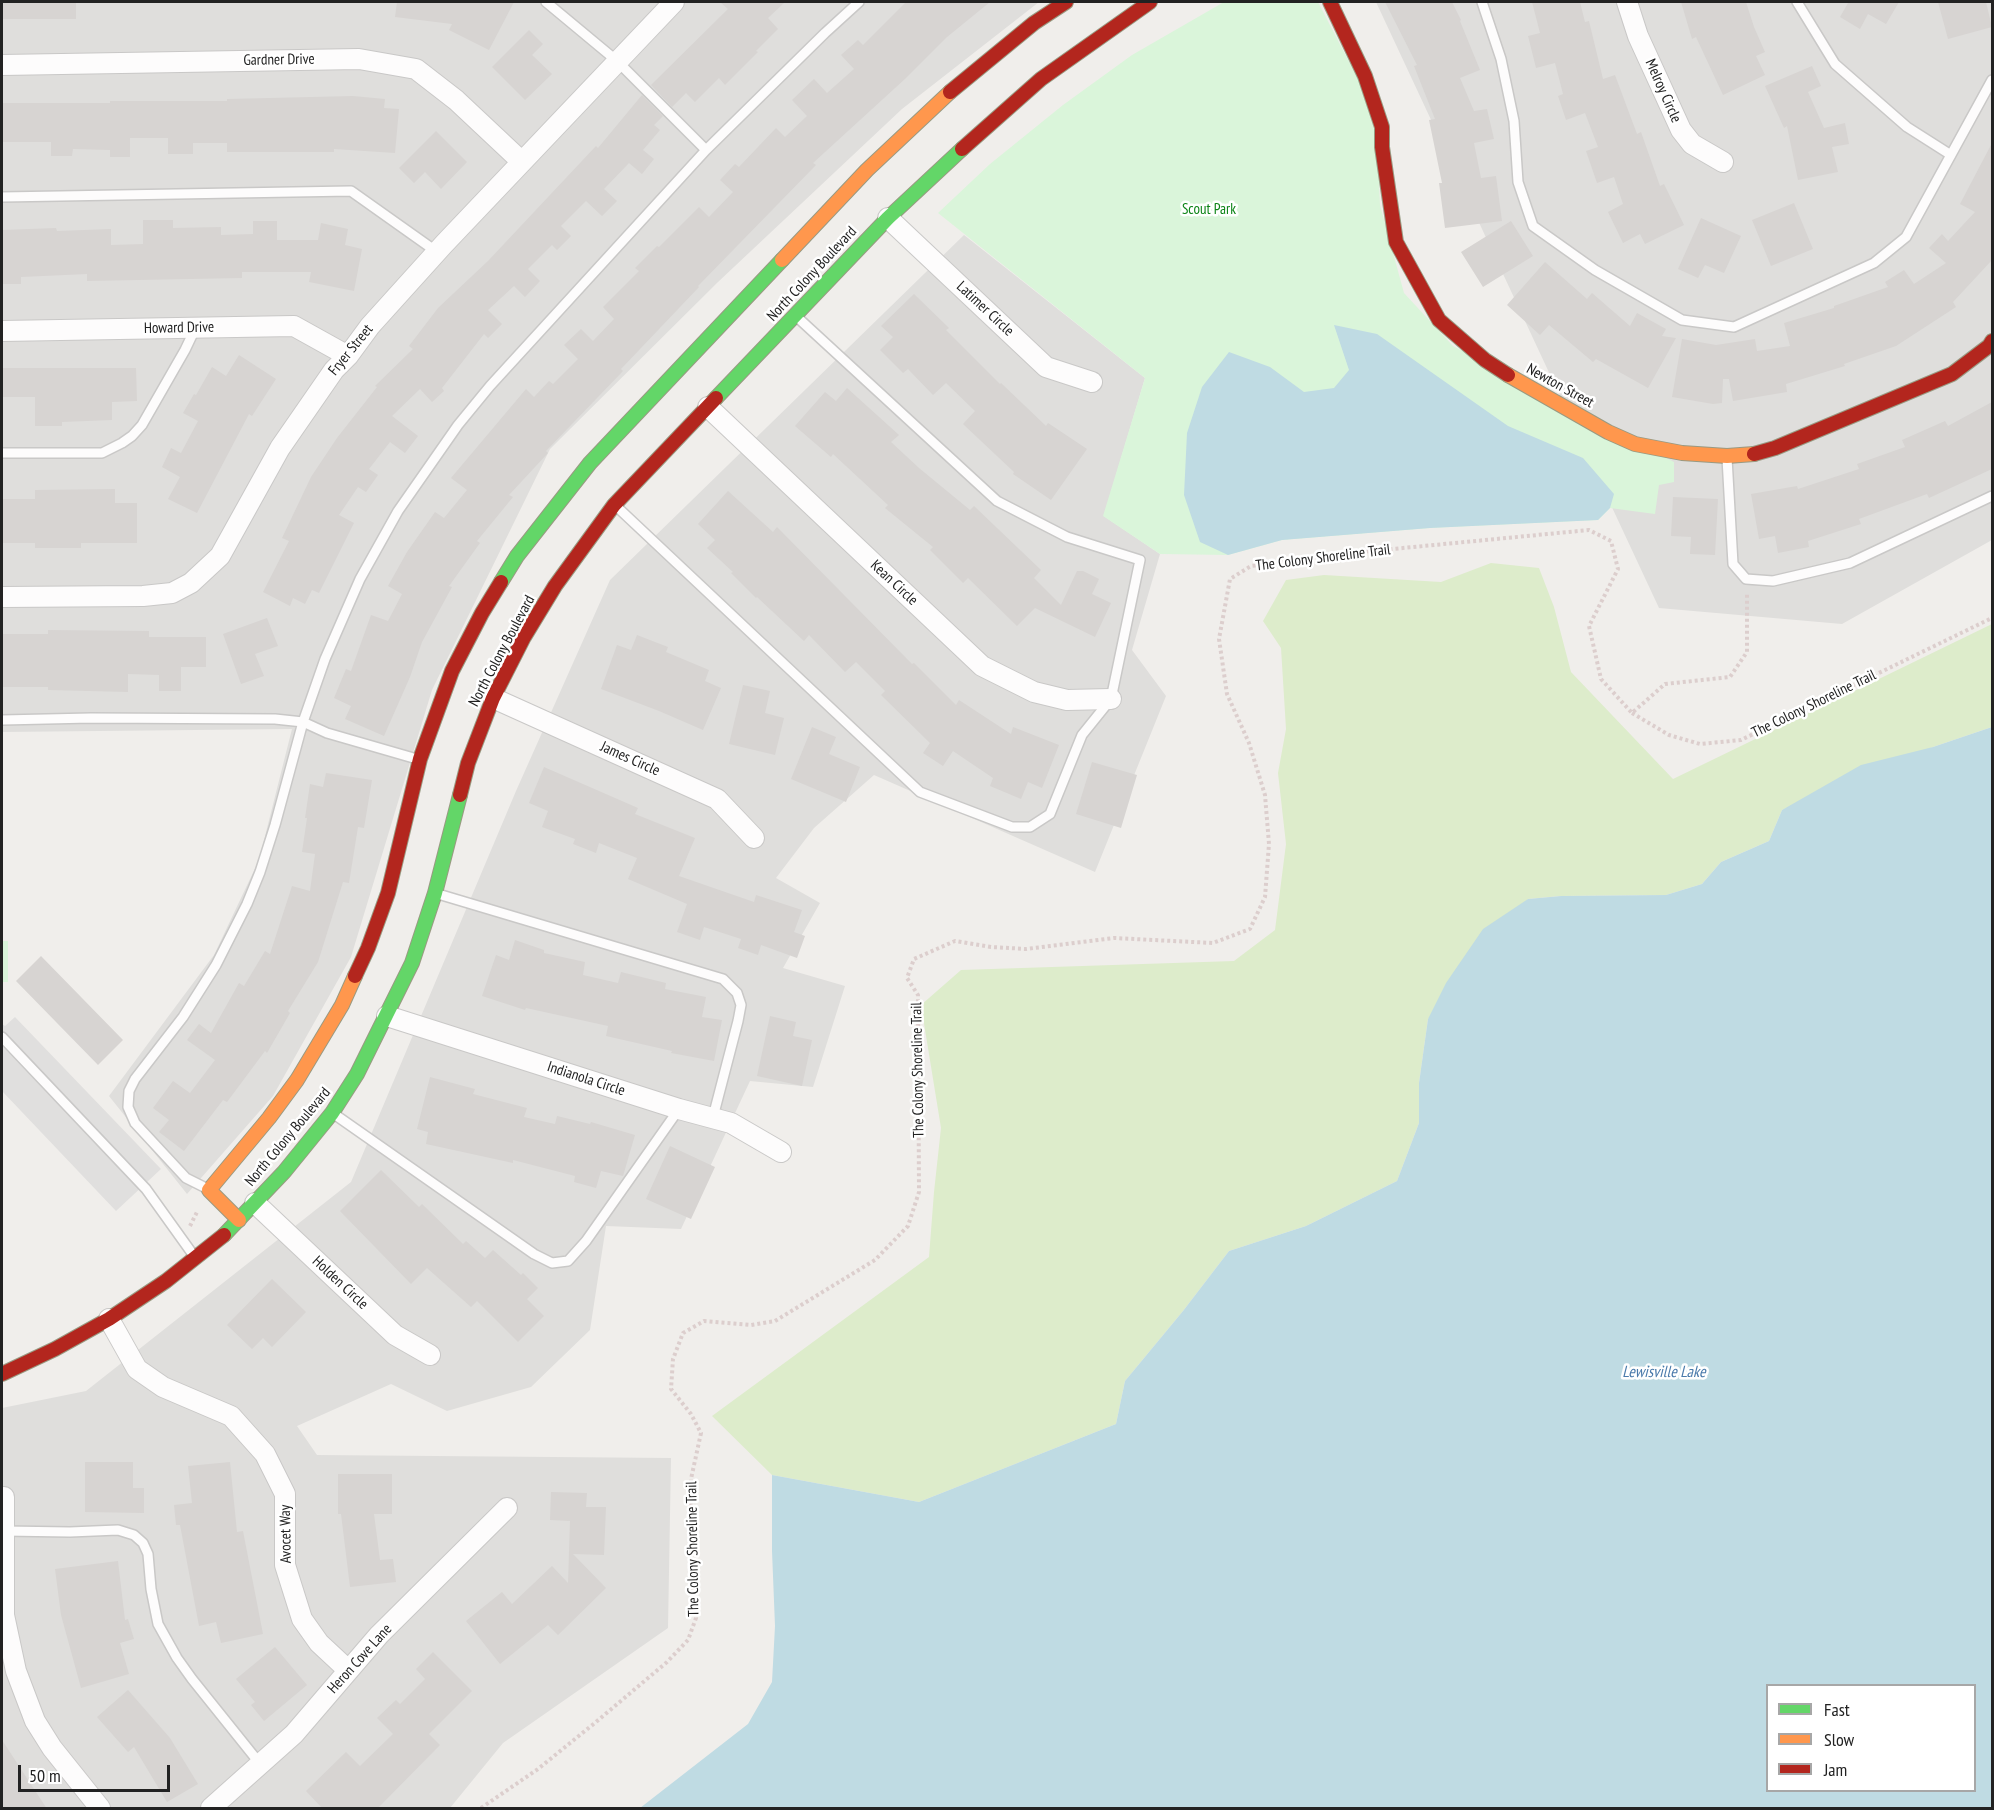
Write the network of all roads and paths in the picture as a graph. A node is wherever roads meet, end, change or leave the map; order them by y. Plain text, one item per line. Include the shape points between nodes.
1 (546, 2) edge
2 (674, 2) edge
3 (860, 2) edge
4 (1066, 2) edge
5 (1150, 2) edge
6 (1330, 2) edge
7 (1482, 2) edge
8 (1627, 2) edge
9 (1797, 2) edge
10 (617, 61) junction
11 (2, 65) edge
12 (1992, 80) edge
13 (706, 150) junction
14 (1951, 155) junction
15 (521, 161) junction
16 (1723, 162) dead end
17 (2, 197) edge
18 (888, 218) junction
19 (437, 252) junction
20 (795, 315) junction
21 (196, 327) junction
22 (2, 331) edge
23 (1992, 341) edge
24 (348, 356) junction
25 (1092, 382) dead end
26 (708, 407) junction
27 (2, 453) edge
28 (1727, 456) junction
29 (1992, 496) edge
30 (614, 505) junction
31 (1746, 579) junction
32 (2, 597) edge
33 (1992, 618) edge
34 (493, 698) junction
35 (1111, 699) junction
36 (1632, 713) junction
37 (2, 720) edge
38 (303, 722) junction
39 (420, 759) junction
40 (754, 838) dead end
41 (435, 893) junction
42 (387, 1016) junction
43 (2, 1037) edge
44 (679, 1109) junction
45 (332, 1113) junction
46 (713, 1117) junction
47 (781, 1152) dead end
48 (209, 1190) junction
49 (255, 1203) junction
50 (239, 1220) junction
51 (182, 1240) junction
52 (196, 1259) junction
53 (109, 1318) junction
54 (430, 1355) dead end
55 (2, 1374) edge
56 (4, 1497) dead end
57 (507, 1508) dead end
58 (4, 1531) junction
59 (348, 1670) junction
60 (261, 1765) junction
61 (100, 1809) edge
62 (211, 1809) edge
63 (480, 1809) edge

1 - 10 lane
2 - 10 street, Fryer Street
3 - 13 lane
4 - 39 street via 1034,23 924,114 590,463 518,556 482,613 452,671
5 - 18 street, North Colony Boulevard via 1041,80
6 - 28 street, Newton Street via 1365,76 1382,127 1396,242 1439,320 1485,360 1521,384 1608,432 1635,444
7 - 14 lane via 1501,59 1514,121 1518,182 1533,226 1595,270 1682,320 1734,327 1874,263 1906,237
8 - 16 street, Melroy Circle via 1638,36 1681,130 1692,144
9 - 14 lane via 1835,64 1907,127
10 - 13 lane
10 - 15 street, Fryer Street
11 - 15 street, Gardner Drive via 359,59 416,69 456,100
12 - 14 lane
13 - 38 lane via 490,386 451,434 398,511 360,579 336,629
15 - 19 street, Fryer Street
17 - 19 lane via 351,191
18 - 20 street, North Colony Boulevard
18 - 25 street, Latimer Circle via 1046,367
19 - 24 street, Fryer Street
20 - 26 street, North Colony Boulevard
20 - 35 lane via 997,501 1067,537 1140,560
21 - 22 street, Howard Drive
21 - 24 street, Howard Drive via 294,326
21 - 27 lane via 142,425 127,440 102,453
23 - 28 street, Newton Street via 1952,374 1775,448 1752,455
24 - 32 street, Fryer Street via 280,448 220,556 191,583 172,593 143,596
26 - 30 street, North Colony Boulevard
26 - 35 street, Kean Circle via 982,666 1034,692 1067,700
28 - 31 lane via 1733,564
29 - 31 lane via 1850,563 1773,580
30 - 34 street, North Colony Boulevard via 555,586
30 - 35 lane via 920,792 1012,827 1030,827 1050,814 1082,735
31 - 36 path via 1748,652 1730,677 1665,684
33 - 36 path, The Colony Shoreline Trail via 1741,740 1700,744 1669,735
34 - 40 street, James Circle via 717,799
34 - 41 street, North Colony Boulevard via 468,763
36 - 63 path, The Colony Shoreline Trail via 1601,680 1589,626 1618,569 1611,541 1589,530 1251,566 1230,579 1219,639 1227,694 1249,743 1265,795 1269,844 1265,897 1250,929 1213,944 1114,938 1026,949 955,941 914,959 906,978 918,995 919,1192 908,1226 875,1260 775,1321 751,1325 704,1321 682,1333 673,1359 671,1389 701,1433 691,1479 690,1556 696,1618 688,1640 596,1722
37 - 38 lane
38 - 39 lane via 327,733
38 - 48 lane via 275,825 247,904 216,965 129,1091 128,1107 135,1123 186,1178
39 - 48 street via 388,894 342,1005 297,1080
41 - 42 street, North Colony Boulevard via 412,963
41 - 46 lane via 723,979 741,1005
42 - 44 street, Indianola Circle
42 - 45 street, North Colony Boulevard
43 - 51 lane via 146,1189
44 - 45 lane via 586,1241 568,1261 552,1263
44 - 46 street, Indianola Circle
45 - 49 street, North Colony Boulevard
46 - 47 street, Indianola Circle
48 - 50 street
48 - 51 path
49 - 50 street, North Colony Boulevard
49 - 54 street, Holden Circle via 395,1335
50 - 52 street, North Colony Boulevard
51 - 52 lane
52 - 53 street, North Colony Boulevard
53 - 55 street, North Colony Boulevard
53 - 59 street, Avocet Way via 137,1368 163,1387 231,1416 265,1454 285,1494 285,1565 302,1619 319,1643
56 - 58 street
57 - 59 street, Heron Cove Lane
58 - 60 lane via 118,1530 134,1535 148,1554 158,1624 192,1679
58 - 61 street via 4,1615 16,1671 35,1721
59 - 60 street, Heron Cove Lane via 294,1734
60 - 62 street, Heron Cove Lane

